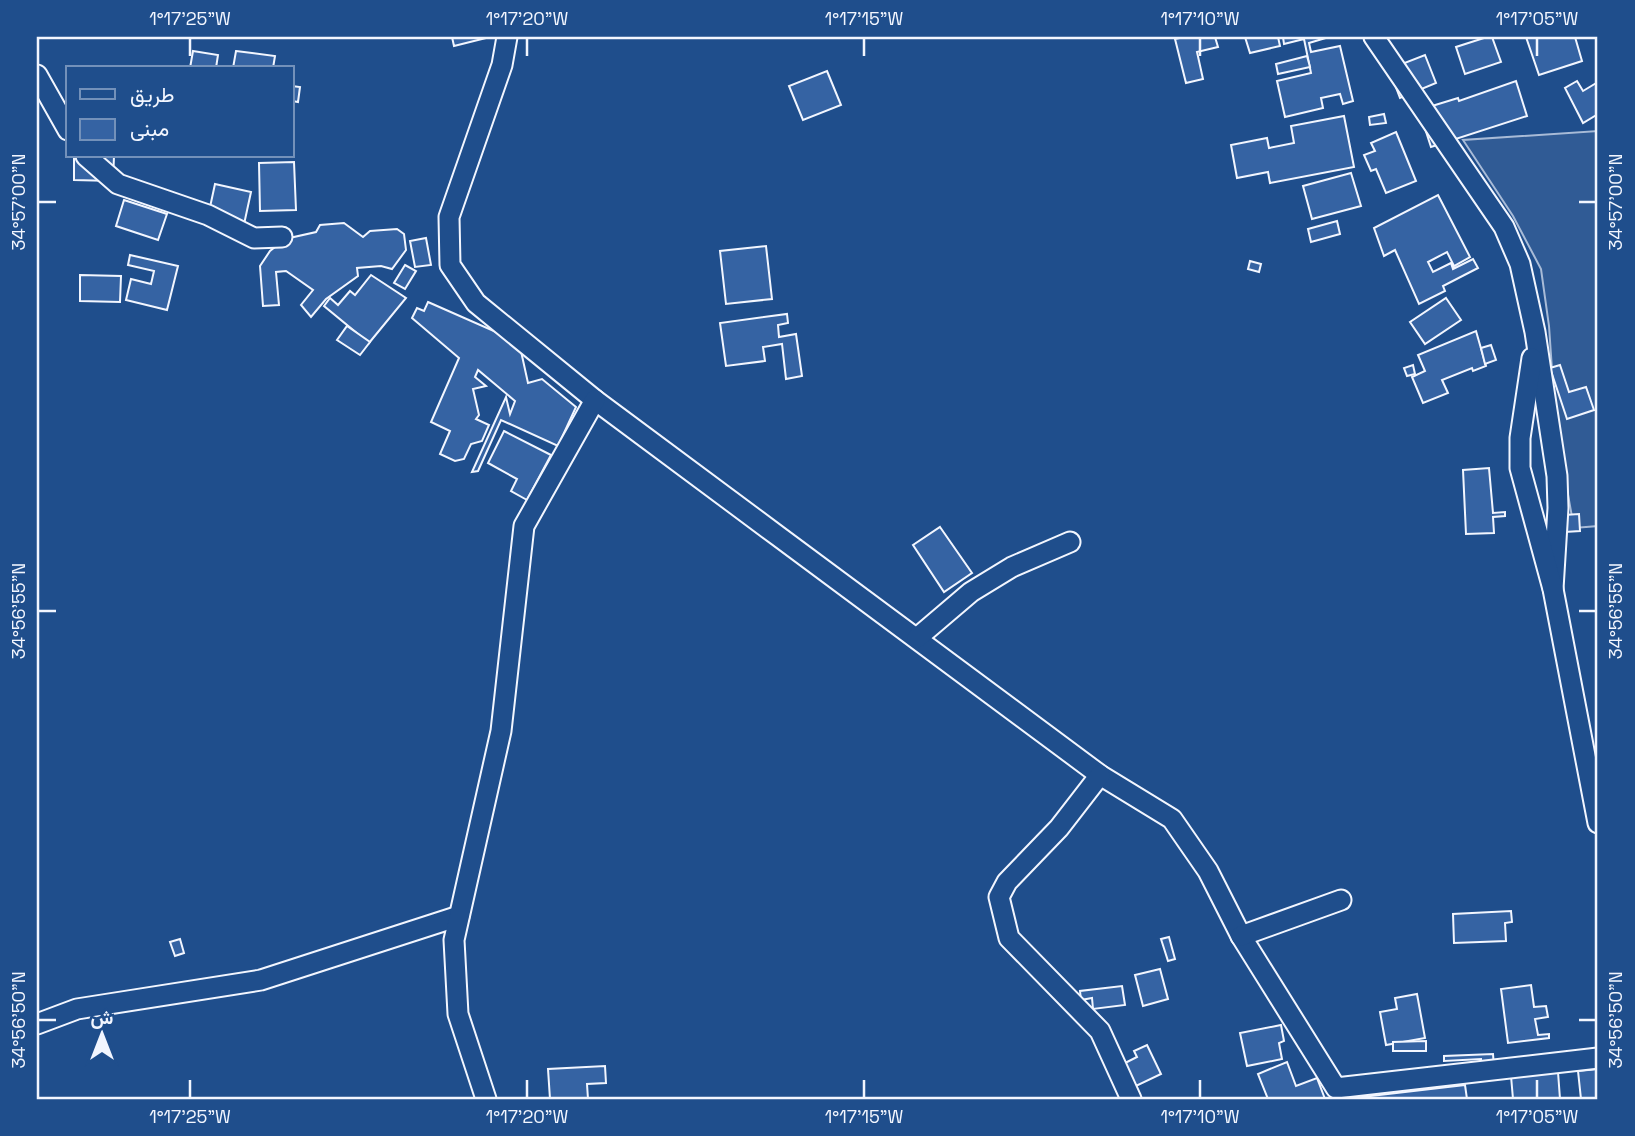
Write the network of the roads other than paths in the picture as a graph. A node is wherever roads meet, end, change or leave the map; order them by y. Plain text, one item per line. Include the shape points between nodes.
1 (507, 37) edge
2 (1374, 37) edge
3 (37, 75) edge
4 (66, 126) edge
5 (88, 158) edge
6 (282, 237) dead end
7 (1535, 332) junction
8 (596, 400) junction
9 (1070, 542) dead end
10 (1553, 589) junction
11 (917, 638) junction
12 (1100, 775) junction
13 (1598, 823) edge
14 (1341, 900) dead end
15 (459, 916) junction
16 (1241, 936) junction
17 (37, 1024) edge
18 (1598, 1058) edge
19 (1337, 1093) edge
20 (486, 1099) edge
21 (1131, 1099) edge

1 - 8 street via 502,65 449,217 450,265 476,303
2 - 7 street via 1504,227 1525,282
3 - 4 street
5 - 6 street via 118,184 208,215 254,238
7 - 10 street via 1556,476
7 - 10 street via 1520,468
8 - 11 street
8 - 15 street via 524,526 501,732
9 - 11 street via 1012,567 971,592
10 - 13 street
11 - 12 street
12 - 16 street via 1172,819 1208,871
12 - 21 street via 999,897 1009,938 1100,1031
14 - 16 street
15 - 17 street via 261,980 77,1009
15 - 20 street via 454,940 458,1014
16 - 19 street
18 - 19 street

